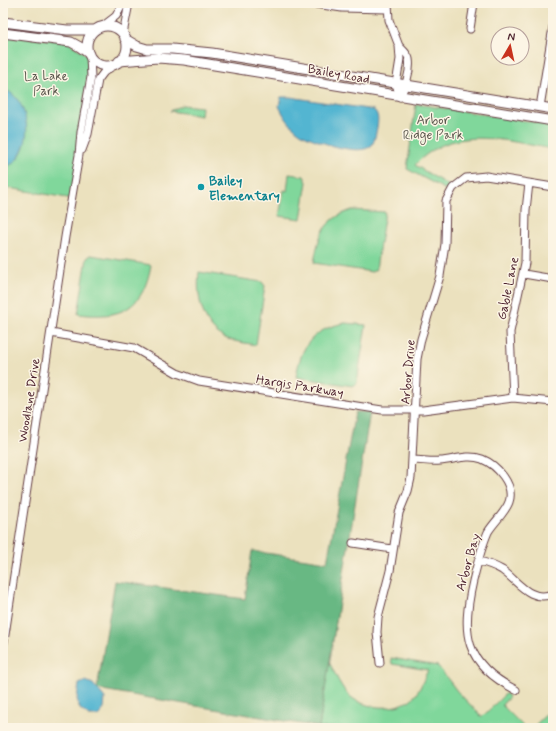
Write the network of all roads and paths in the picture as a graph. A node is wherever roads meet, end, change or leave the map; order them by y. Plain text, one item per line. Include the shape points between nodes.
1 (123, 3) edge
2 (129, 3) edge
3 (309, 3) edge
4 (474, 3) edge
5 (388, 6) edge
6 (3, 22) edge
7 (553, 27) edge
8 (99, 28) junction
9 (470, 29) dead end
10 (3, 33) edge
11 (124, 36) junction
12 (551, 50) edge
13 (90, 56) junction
14 (118, 62) junction
15 (401, 85) junction
16 (400, 96) junction
17 (540, 107) junction
18 (553, 109) edge
19 (553, 121) edge
20 (79, 155) junction
21 (529, 183) junction
22 (553, 187) edge
23 (524, 274) junction
24 (553, 279) edge
25 (51, 333) junction
26 (513, 398) junction
27 (553, 402) edge
28 (415, 411) junction
29 (413, 460) junction
30 (353, 543) dead end
31 (392, 549) junction
32 (479, 561) junction
33 (553, 594) edge
34 (3, 648) edge
35 (380, 664) dead end
36 (516, 690) dead end

1 - 8 street via 116,16
2 - 11 street
3 - 5 street via 342,8
4 - 9 street
5 - 15 street via 390,22 399,46 409,59
6 - 8 main road via 58,30
7 - 12 street
8 - 11 main road via 114,27
8 - 13 main road via 90,36 87,43
10 - 13 main road via 71,42
11 - 14 main road via 125,53
11 - 15 main road, Bailey Road via 141,48 212,54
12 - 17 street
13 - 14 main road via 103,65
13 - 20 street, Woodlane Drive via 91,77
14 - 16 main road, Bailey Road via 158,58 184,60
14 - 20 street, Woodlane Drive via 98,80 88,134
15 - 16 street
15 - 17 main road, Bailey Road
16 - 19 main road, Bailey Road
17 - 18 main road, Bailey Road
20 - 25 street, Woodlane Drive
21 - 22 street, Arbor Drive
21 - 23 street, Gable Lane
21 - 28 street, Arbor Drive via 478,176 462,181 450,192 446,201 445,244 440,276 417,359
23 - 24 street
23 - 26 street, Gable Lane via 510,332
25 - 28 street, Hargis Parkway via 134,348 177,373 199,381 371,409
25 - 34 street, Woodlane Drive
26 - 27 street, Hargis Parkway
26 - 28 street, Hargis Parkway
28 - 29 street, Arbor Drive
29 - 31 street, Arbor Drive via 408,491 399,513
29 - 32 street, Arbor Bay via 477,458 489,463 504,478 509,487 509,502 488,533
30 - 31 street
31 - 35 street, Arbor Drive via 390,571 378,617
32 - 33 street via 501,570 528,592 542,596
32 - 36 street, Arbor Bay via 466,614 470,643 490,674

